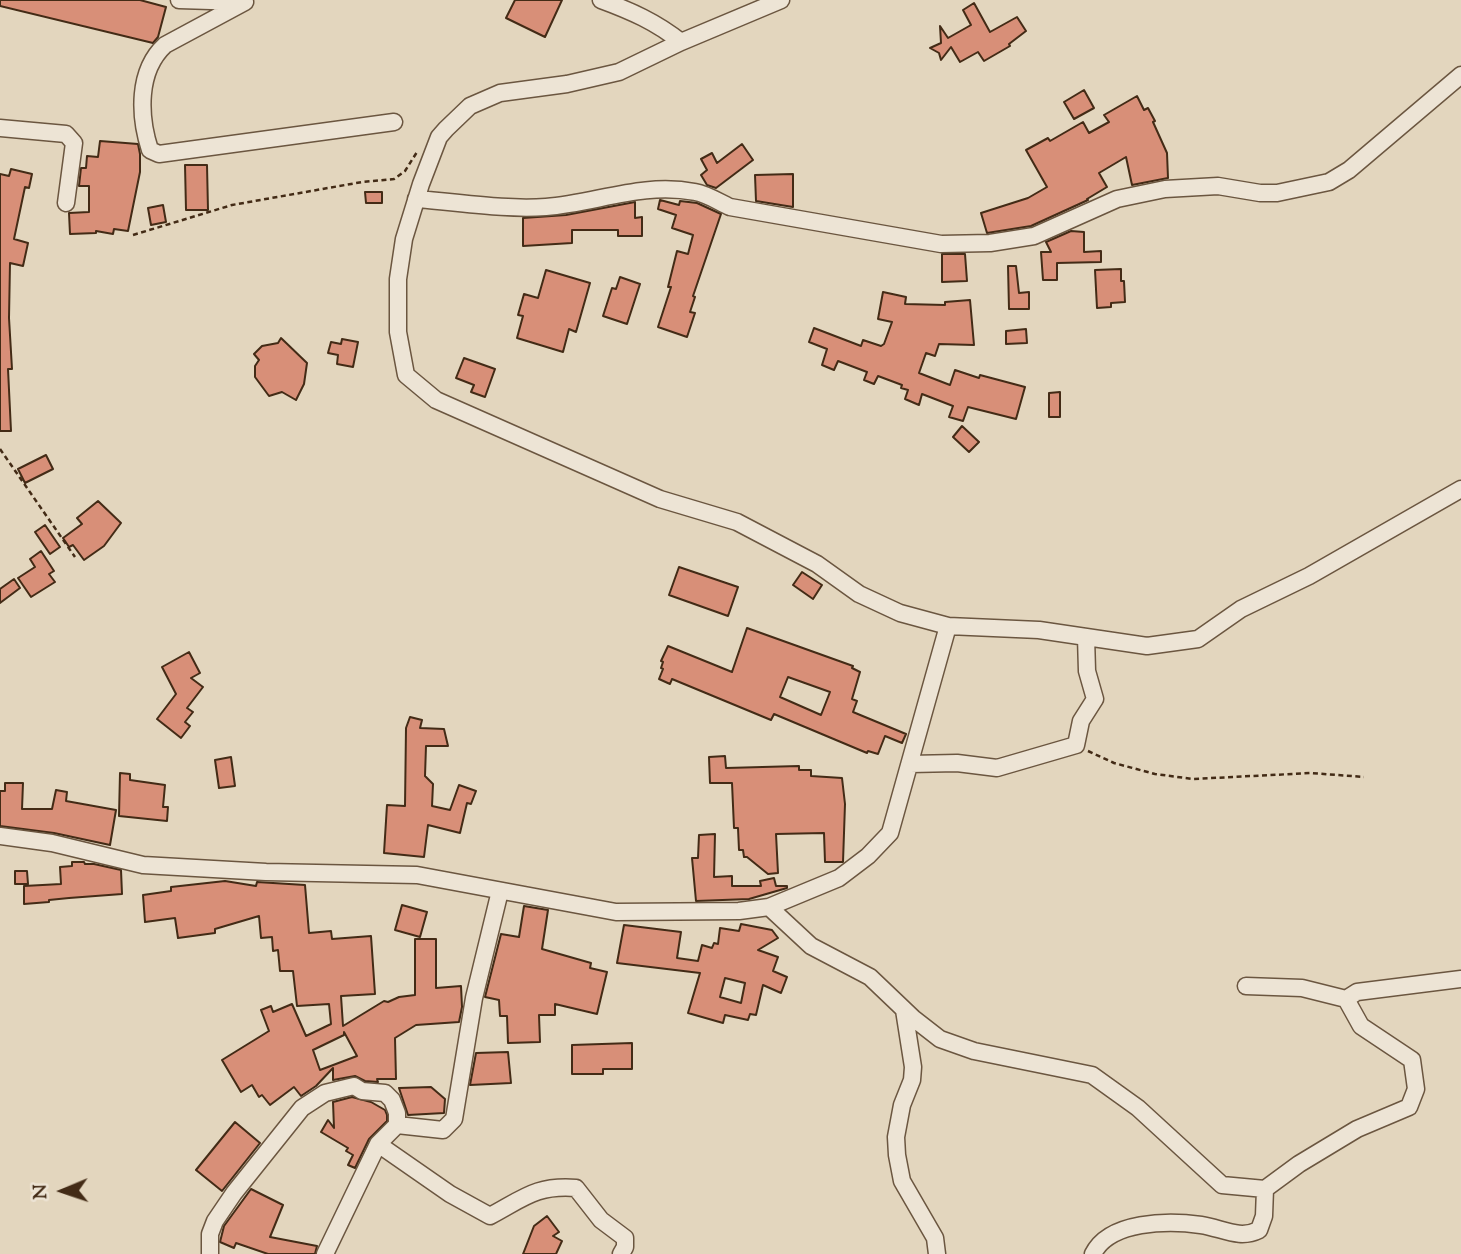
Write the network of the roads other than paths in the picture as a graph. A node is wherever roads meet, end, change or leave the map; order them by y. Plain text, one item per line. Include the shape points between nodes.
1 (179, 0) edge
2 (601, 0) edge
3 (781, 0) edge
4 (248, 1) edge
5 (681, 42) junction
6 (1461, 75) edge
7 (394, 122) dead end
8 (0, 128) edge
9 (416, 199) junction
10 (66, 203) dead end
11 (1461, 489) edge
12 (948, 626) junction
13 (1086, 637) junction
14 (910, 765) junction
15 (0, 836) edge
16 (500, 891) junction
17 (769, 906) junction
18 (1461, 979) edge
19 (1246, 986) dead end
20 (1346, 999) junction
21 (904, 1010) junction
22 (397, 1125) junction
23 (378, 1144) junction
24 (1265, 1189) junction
25 (209, 1254) edge
26 (325, 1254) edge
27 (621, 1254) edge
28 (937, 1254) edge
29 (1093, 1254) edge

1 - 4 street
2 - 5 street via 660,25
3 - 5 street
4 - 7 street via 154,56 144,76 144,121 150,150 159,154
5 - 9 street via 619,72 500,93 470,106 439,137
6 - 9 street via 1329,182 1277,193 1217,186 1165,189 1117,199 1015,240 941,244 730,207 698,192 656,188 547,206
8 - 10 street via 66,134 74,143
9 - 12 street via 398,279 398,332 406,375 436,400 660,499 737,522 817,564 869,599 900,614
11 - 13 street via 1309,576 1241,609 1198,639 1147,646
12 - 13 street
12 - 14 street
13 - 14 street via 1087,671 1095,699 1081,721 1076,745 997,768 957,763
14 - 17 street via 890,833 869,856 839,878
15 - 16 street via 52,842 143,865 266,873 417,875
16 - 17 street via 616,912 739,911
16 - 22 street via 474,998 454,1119 443,1130
17 - 21 street via 811,946 870,977
18 - 20 street via 1357,992
19 - 20 street via 1303,988
20 - 24 street via 1361,1027 1412,1060 1416,1089 1409,1107 1357,1129
21 - 24 street via 940,1039 974,1051 1092,1075 1138,1108 1222,1185
21 - 28 street via 913,1067 896,1137 897,1155 902,1181 935,1238
22 - 23 street
22 - 25 street via 397,1113 385,1093 354,1086 324,1093 302,1108 215,1221
23 - 26 street
23 - 27 street via 490,1216 542,1189 576,1188 601,1220 625,1238
24 - 29 street via 1259,1230 1249,1235 1203,1225 1156,1224 1115,1232 1100,1241

